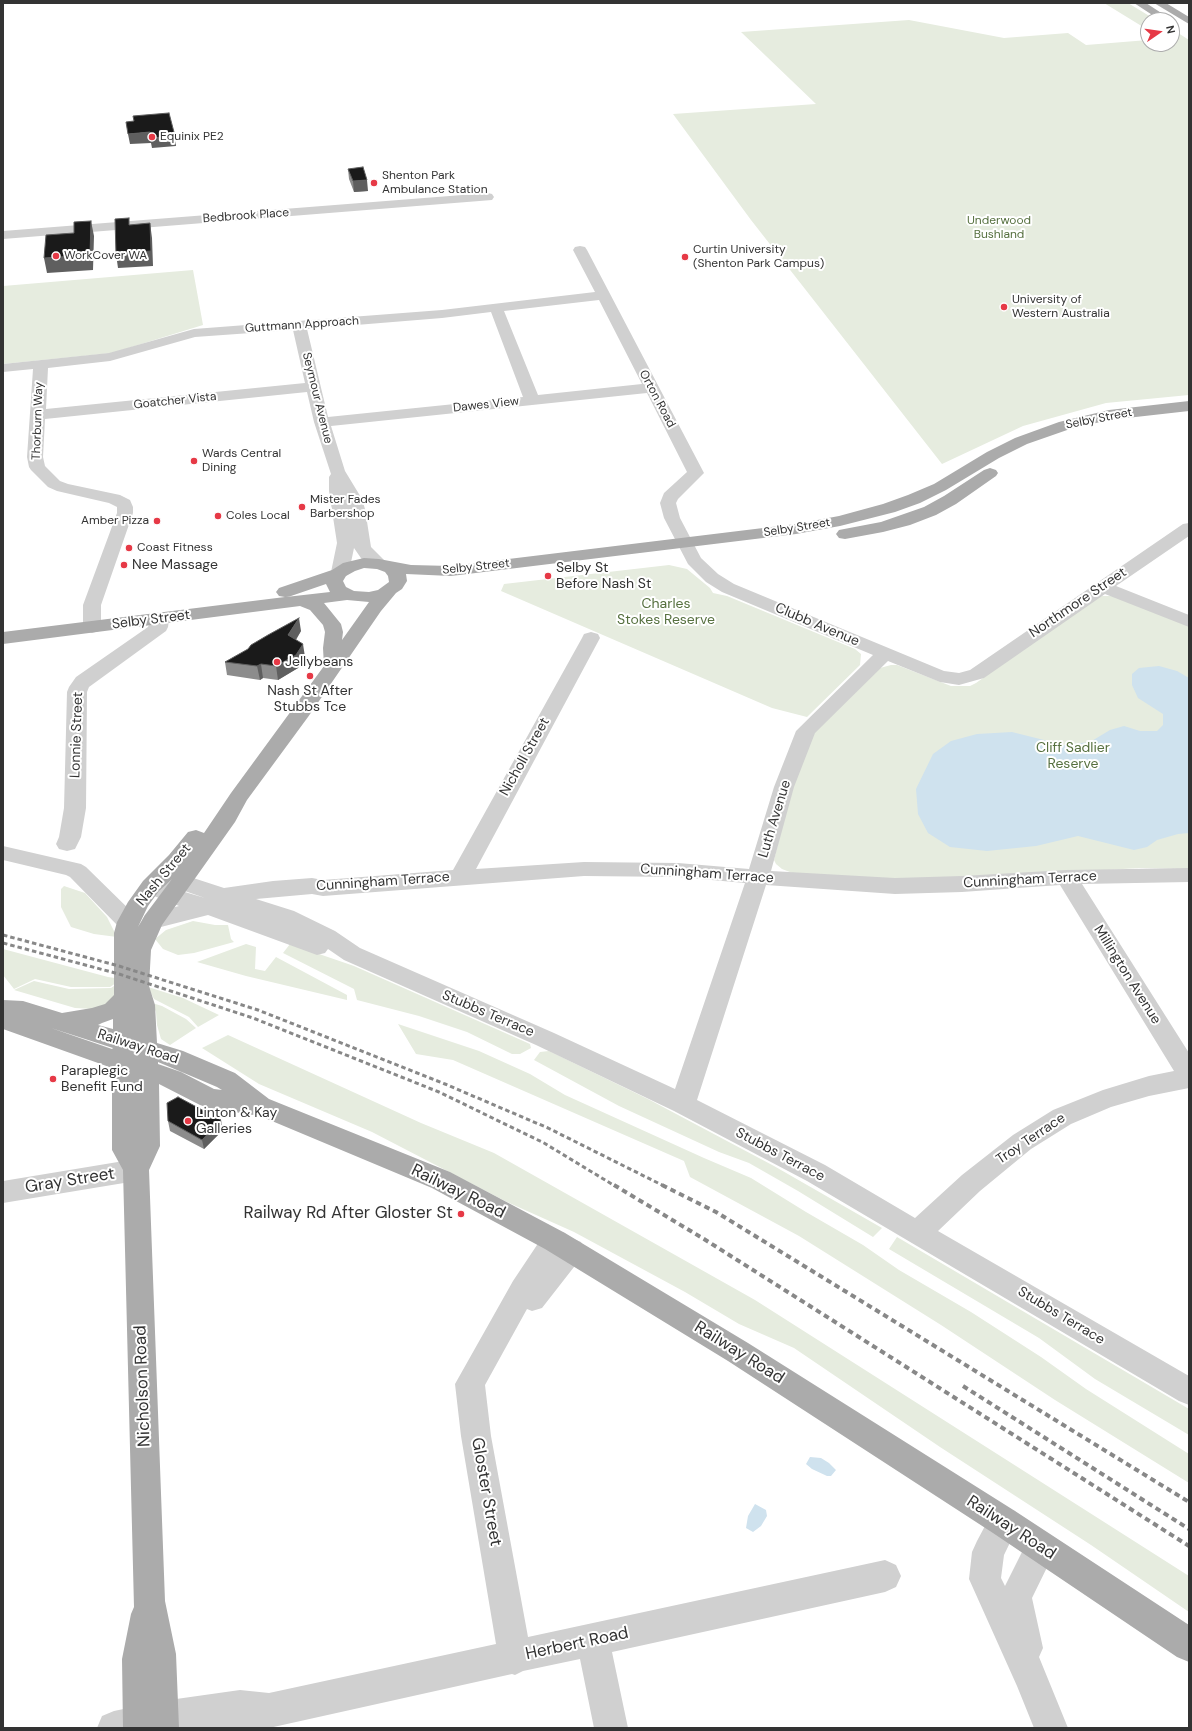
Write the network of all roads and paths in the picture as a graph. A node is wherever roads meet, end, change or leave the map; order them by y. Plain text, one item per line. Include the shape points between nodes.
1 (1139, 3) edge
2 (1159, 3) edge
3 (1154, 12) edge
4 (1189, 21) edge
5 (488, 197) dead end
6 (3, 235) edge
7 (580, 250) dead end
8 (604, 295) junction
9 (496, 308) junction
10 (299, 325) junction
11 (41, 364) junction
12 (3, 368) edge
13 (313, 387) junction
14 (651, 388) junction
15 (532, 400) junction
16 (1189, 406) edge
17 (37, 415) junction
18 (1189, 416) edge
19 (322, 422) junction
20 (337, 471) junction
21 (866, 515) junction
22 (882, 527) junction
23 (1189, 528) edge
24 (687, 548) junction
25 (382, 565) junction
26 (338, 573) junction
27 (1102, 587) junction
28 (389, 591) junction
29 (348, 595) junction
30 (300, 601) junction
31 (160, 619) junction
32 (92, 620) junction
33 (1189, 621) edge
34 (3, 624) edge
35 (3, 638) edge
36 (591, 638) dead end
37 (885, 654) junction
38 (334, 666) junction
39 (968, 678) joint
40 (67, 844) dead end
41 (3, 853) edge
42 (66, 866) junction
43 (101, 874) dead end
44 (1189, 875) edge
45 (460, 877) junction
46 (758, 877) junction
47 (1066, 877) junction
48 (165, 886) junction
49 (216, 902) junction
50 (153, 921) junction
51 (128, 922) junction
52 (126, 998) junction
53 (3, 1009) edge
54 (3, 1018) edge
55 (61, 1023) junction
56 (134, 1056) junction
57 (1189, 1074) edge
58 (1189, 1078) edge
59 (683, 1104) junction
60 (136, 1170) junction
61 (3, 1192) edge
62 (918, 1232) junction
63 (563, 1245) junction
64 (1189, 1392) edge
65 (1004, 1522) junction
66 (1041, 1547) junction
67 (885, 1576) dead end
68 (593, 1641) junction
69 (1189, 1645) edge
70 (515, 1658) junction
71 (1031, 1678) junction
72 (269, 1710) junction
73 (144, 1725) edge
74 (224, 1728) edge
75 (611, 1728) edge
76 (1051, 1728) edge

1 - 3 main road
2 - 4 main road
5 - 6 street, Bedbrook Place
7 - 8 street, Orton Road
8 - 9 street, Guttmann Approach
8 - 14 street, Orton Road
9 - 10 street, Guttmann Approach
9 - 15 street
10 - 11 street, Guttmann Approach via 190,333 110,357
10 - 13 street, Seymour Avenue
11 - 12 street, Guttmann Approach
11 - 17 street, Thorburn Way
13 - 17 street, Goatcher Vista
13 - 19 street, Seymour Avenue
14 - 15 street, Dawes View
14 - 24 street, Orton Road via 696,473 672,495 668,503 672,518
15 - 19 street, Dawes View
16 - 21 main road, Selby Street via 1109,415 1043,433 993,455 940,487
17 - 32 street, Thorburn Way via 37,467 54,484 63,488 114,499 124,504 124,513 92,605
18 - 22 main road, Selby Street via 1066,437 1009,462 930,511
19 - 20 street, Seymour Avenue
20 - 25 street, Seymour Avenue via 356,504 362,548 369,557
20 - 26 street, Seymour Avenue via 337,492 346,539
21 - 22 main road
21 - 24 main road, Selby Street
22 - 24 main road, Selby Street via 807,540
23 - 27 street, Northmore Street
24 - 25 main road, Selby Street via 451,571 411,570
24 - 28 main road, Selby Street via 473,580 425,581
24 - 37 street, Clubb Avenue via 705,572 728,588
25 - 26 main road, Selby Street via 358,564
25 - 28 main road via 394,570 398,578 396,585
26 - 29 main road via 334,582 335,587
26 - 32 main road, Selby Street via 285,592
27 - 33 street
27 - 39 street, Northmore Street
28 - 29 main road, Selby Street via 369,597
28 - 38 main road, Nash Street
29 - 30 main road, Selby Street
29 - 38 main road, Nash Street via 356,621
30 - 31 main road, Selby Street
30 - 38 main road via 316,606 332,624
31 - 32 main road, Selby Street
31 - 40 street, Lonnie Street via 159,627 155,631 96,671 79,687 75,808
32 - 34 main road, Selby Street
32 - 35 main road, Selby Street
36 - 45 street, Nicholl Street
37 - 39 street, Clubb Avenue via 940,676 951,679
37 - 46 street, Luth Avenue via 806,731 784,787
38 - 48 main road, Nash Street via 238,798 227,817
41 - 42 street
42 - 43 street
42 - 51 street via 78,872
44 - 47 street, Cunningham Terrace
45 - 46 street, Cunningham Terrace via 584,869 678,870
45 - 49 street, Cunningham Terrace via 266,890
46 - 47 street, Cunningham Terrace via 895,886
46 - 59 street, Luth Avenue
47 - 57 street, Millington Avenue
48 - 49 street, Stubbs Terrace
48 - 50 main road, Nash Street
48 - 51 main road, Nash Street via 139,902
49 - 50 street, Stubbs Terrace
49 - 59 street, Stubbs Terrace via 240,917 319,948 352,954 545,1039
50 - 56 main road, Nash Street via 143,939 138,961 137,986 143,1005
51 - 52 main road, Nash Street via 125,933
52 - 55 main road via 114,1010
52 - 56 main road, Nash Street
53 - 55 main road, Railway Road via 23,1010
54 - 56 main road, Railway Road via 15,1025
55 - 56 main road, Railway Road
56 - 60 main road, Nicholson Road via 147,1146
56 - 63 main road, Railway Road via 209,1098 263,1107 441,1180
58 - 62 street, Troy Terrace via 1149,1086 1103,1100 1062,1117 1022,1142 976,1178
59 - 62 street, Stubbs Terrace via 816,1173
60 - 61 street, Gray Street
60 - 73 main road, Nicholson Road via 149,1601 139,1659
62 - 64 street, Stubbs Terrace
63 - 65 main road, Railway Road via 738,1352
63 - 70 street, Gloster Street via 535,1296 500,1333 470,1384 476,1436
65 - 66 main road, Railway Road
65 - 71 street via 988,1552 985,1579
66 - 69 main road, Railway Road
66 - 71 street via 1016,1598
67 - 68 street, Herbert Road
68 - 70 street, Herbert Road
68 - 75 street
70 - 72 street, Herbert Road
71 - 76 street
72 - 73 street, Herbert Road via 240,1707
72 - 74 street, Herbert Road via 242,1724

